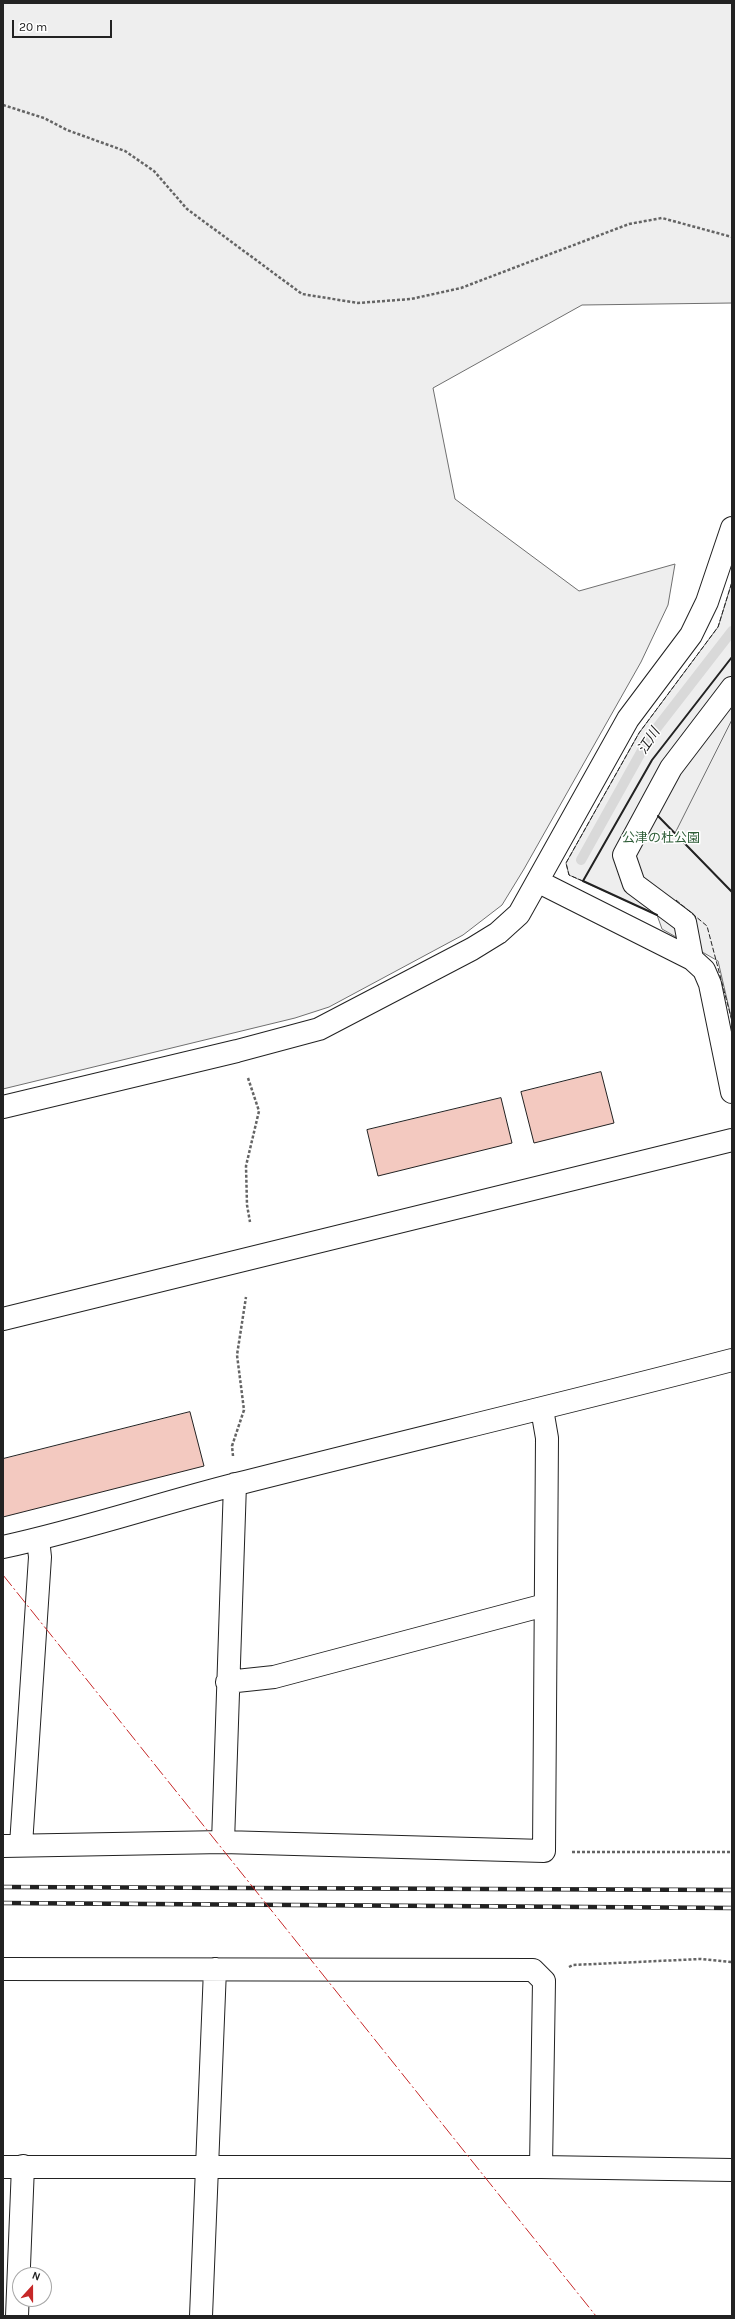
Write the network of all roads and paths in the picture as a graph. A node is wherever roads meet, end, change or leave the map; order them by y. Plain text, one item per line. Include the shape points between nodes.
1 (3, 105) edge
2 (732, 237) edge
3 (732, 528) edge
4 (732, 688) edge
5 (539, 882) junction
6 (692, 959) junction
7 (237, 1051) junction
8 (732, 1092) edge
9 (3, 1107) edge
10 (732, 1140) edge
11 (250, 1222) dead end
12 (246, 1297) dead end
13 (3, 1318) edge
14 (732, 1360) edge
15 (542, 1409) junction
16 (235, 1484) junction
17 (38, 1539) junction
18 (3, 1547) edge
19 (545, 1605) junction
20 (227, 1682) junction
21 (223, 1842) junction
22 (12, 1845) edge
23 (544, 1852) junction
24 (732, 1852) edge
25 (732, 1962) edge
26 (3, 1969) edge
27 (215, 1969) junction
28 (544, 1981) junction
29 (13, 2166) edge
30 (207, 2166) junction
31 (541, 2167) junction
32 (732, 2170) edge
33 (17, 2316) edge
34 (201, 2316) edge

1 - 2 path via 125,150 154,171 187,209 302,294 358,303 411,299 461,288 629,224 662,218
3 - 5 street via 708,602 691,635 628,719
4 - 6 street via 671,768 624,855 634,884 685,922
5 - 6 street
5 - 7 street via 519,914 498,933 472,949 319,1029
6 - 8 street via 704,970 710,984
7 - 9 street
7 - 11 path via 259,1111 246,1166
10 - 13 street
12 - 16 path via 237,1355 244,1410 232,1446
14 - 15 street
15 - 16 street
15 - 19 street via 547,1438
16 - 17 street
16 - 20 street
17 - 18 street
17 - 22 street via 40,1558
19 - 20 street via 274,1677
19 - 23 street
20 - 21 street
21 - 22 street
21 - 23 street
23 - 24 path
25 - 28 path via 700,1959 573,1965
26 - 27 street
27 - 28 street via 533,1970
27 - 30 street
28 - 31 street
29 - 30 street
29 - 33 street
30 - 31 street
30 - 34 street
31 - 32 street

